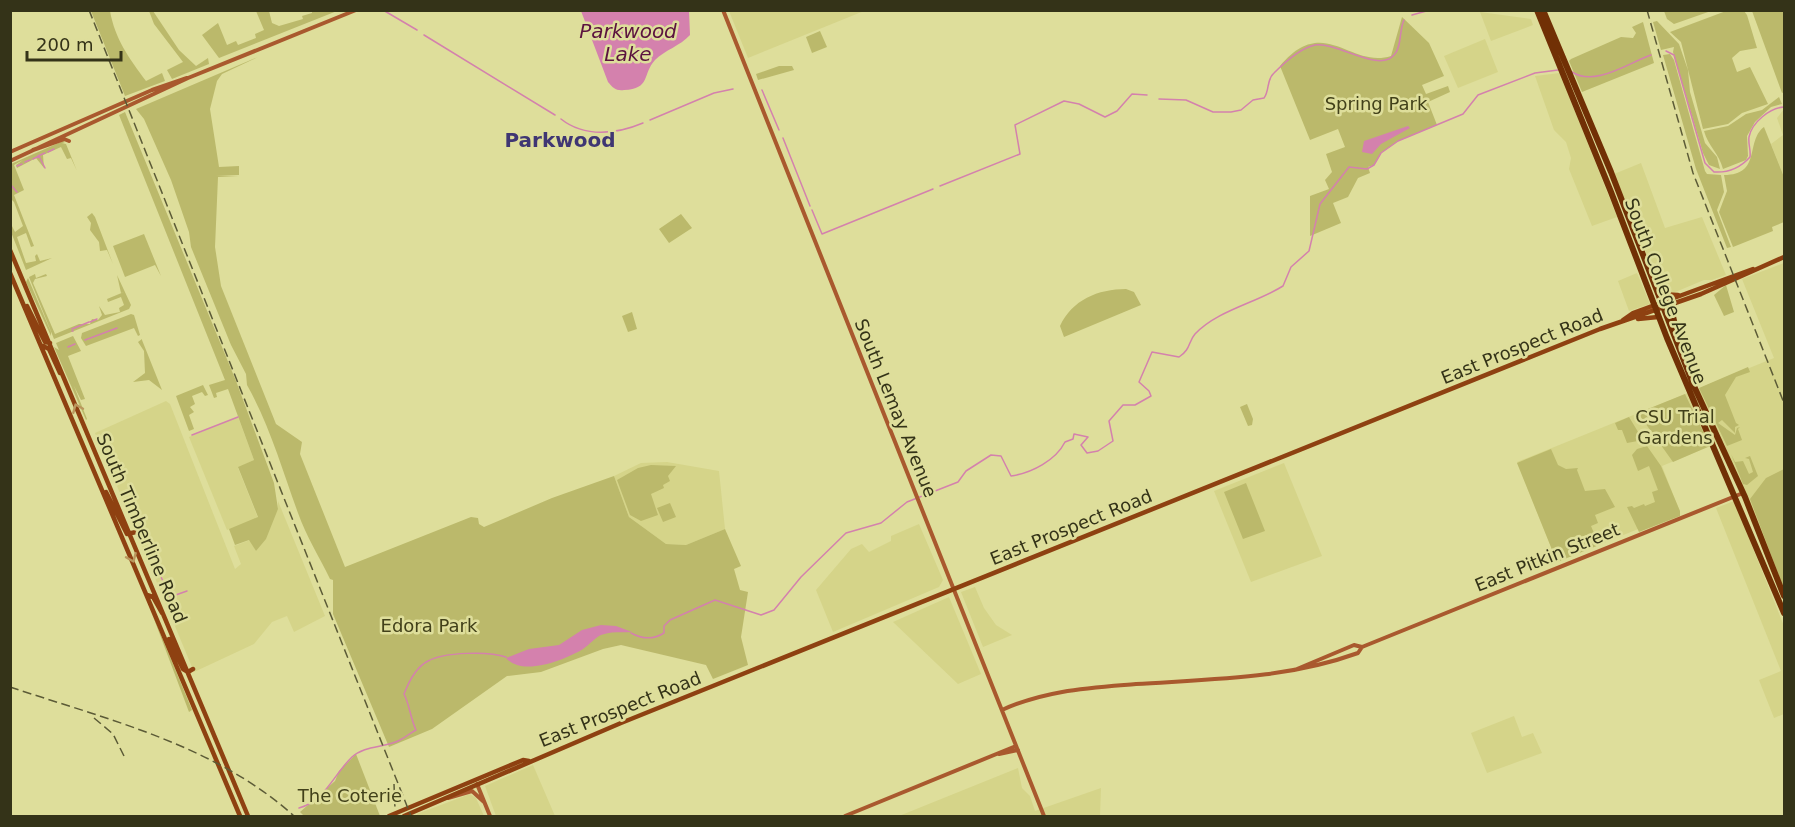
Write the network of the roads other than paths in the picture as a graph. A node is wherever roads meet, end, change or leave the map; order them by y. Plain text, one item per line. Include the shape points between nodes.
1 (356, 10) edge
2 (723, 10) edge
3 (1536, 10) edge
4 (1543, 10) edge
5 (1563, 65) junction
6 (1566, 74) junction
7 (188, 78) junction
8 (169, 81) junction
9 (153, 96) junction
10 (107, 110) junction
11 (64, 128) junction
12 (66, 134) junction
13 (69, 141) dead end
14 (32, 150) junction
15 (10, 152) edge
16 (10, 161) edge
17 (1615, 201) junction
18 (1625, 209) junction
19 (1622, 218) junction
20 (1632, 226) junction
21 (10, 250) edge
22 (1785, 257) edge
23 (1753, 269) junction
24 (10, 273) edge
25 (1658, 294) junction
26 (1681, 296) junction
27 (25, 304) junction
28 (1674, 304) junction
29 (1662, 306) junction
30 (1656, 311) junction
31 (1623, 320) junction
32 (50, 343) junction
33 (1677, 343) junction
34 (42, 346) junction
35 (1675, 358) junction
36 (65, 380) junction
37 (1693, 384) junction
38 (104, 491) junction
39 (1740, 495) junction
40 (134, 533) junction
41 (954, 589) junction
42 (147, 595) junction
43 (1785, 596) edge
44 (1785, 613) edge
45 (161, 626) junction
46 (171, 631) junction
47 (1362, 647) junction
48 (190, 670) junction
49 (1297, 670) junction
50 (1002, 710) junction
51 (1017, 748) junction
52 (476, 783) junction
53 (447, 799) junction
54 (484, 802) junction
55 (240, 816) edge
56 (248, 816) edge
57 (389, 816) edge
58 (404, 816) edge
59 (490, 816) edge
60 (845, 816) edge
61 (1044, 816) edge

1 - 7 main road
2 - 41 main road, South Lemay Avenue
3 - 5 highway, South College Avenue
4 - 5 highway, South College Avenue
5 - 6 highway, South College Avenue
6 - 17 highway, South College Avenue
6 - 18 highway, South College Avenue
7 - 8 main road
7 - 9 main road
8 - 9 main road
8 - 10 main road
9 - 12 main road
10 - 11 main road
10 - 12 main road
11 - 14 main road
11 - 15 main road
12 - 14 main road
13 - 14 main road via 64,139
14 - 16 main road
17 - 18 highway
17 - 19 highway, South College Avenue
18 - 20 highway, South College Avenue
19 - 20 highway
19 - 30 highway, South College Avenue
20 - 25 highway, South College Avenue
21 - 32 main road, South Timberline Road
22 - 23 main road
23 - 26 main road
23 - 28 main road
24 - 27 main road, South Timberline Road
25 - 26 main road
25 - 29 highway, South College Avenue
26 - 29 main road
27 - 32 main road via 45,342
27 - 34 main road, South Timberline Road
28 - 29 main road
28 - 33 highway
29 - 30 main road
29 - 33 highway, South College Avenue
30 - 31 main road, East Prospect Road
30 - 31 main road, East Prospect Road via 1629,315
30 - 35 highway, South College Avenue
31 - 41 main road, East Prospect Road
32 - 36 main road, South Timberline Road
33 - 37 highway, South College Avenue
34 - 36 main road via 48,347
34 - 38 main road, South Timberline Road
35 - 37 highway
35 - 39 highway, South College Avenue
40 -> 36 main road, South Timberline Road
37 - 39 highway, South College Avenue
38 - 40 main road via 125,531
38 -> 42 main road, South Timberline Road
39 - 43 highway, South College Avenue
39 - 44 highway, South College Avenue
39 - 47 main road, East Pitkin Street
40 - 46 main road, South Timberline Road
41 - 50 main road, South Lemay Avenue
41 - 52 main road, East Prospect Road via 524,760
42 - 45 main road, South Timberline Road
42 - 46 main road via 153,597
45 - 48 main road via 183,669
45 - 55 main road, South Timberline Road
46 - 48 main road, South Timberline Road
47 - 49 main road, East Pitkin Street via 1354,645
47 - 49 main road, East Pitkin Street via 1358,653 1331,663
48 - 56 main road, South Timberline Road
49 - 50 main road, East Pitkin Street via 1063,690
50 - 51 main road, South Lemay Avenue
51 - 60 main road
51 - 61 main road, South Lemay Avenue
52 - 53 main road, East Prospect Road
52 - 54 main road
52 - 57 main road, East Prospect Road
53 - 54 main road via 472,791
53 - 58 main road, East Prospect Road
54 - 59 main road

